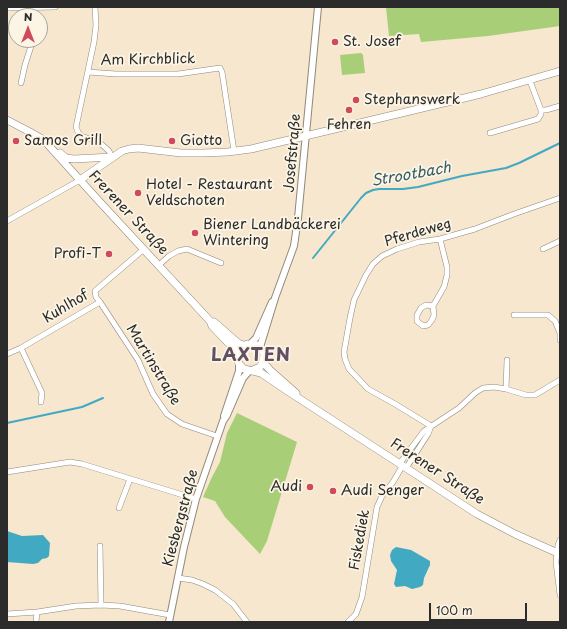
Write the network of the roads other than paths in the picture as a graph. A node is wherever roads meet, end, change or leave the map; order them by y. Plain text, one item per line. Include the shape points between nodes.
1 (55, 7) edge
2 (95, 7) edge
3 (318, 7) edge
4 (33, 8) edge
5 (31, 48) edge
6 (560, 71) edge
7 (88, 72) junction
8 (530, 81) junction
9 (21, 83) dead end
10 (560, 106) edge
11 (541, 110) junction
12 (7, 120) edge
13 (490, 133) dead end
14 (307, 136) junction
15 (51, 148) junction
16 (234, 151) junction
17 (112, 157) junction
18 (80, 180) junction
19 (560, 198) edge
20 (7, 221) edge
21 (440, 239) junction
22 (560, 241) edge
23 (144, 249) junction
24 (543, 249) dead end
25 (221, 263) dead end
26 (159, 265) junction
27 (275, 298) junction
28 (100, 302) junction
29 (433, 306) dead end
30 (514, 315) dead end
31 (210, 320) junction
32 (560, 340) edge
33 (247, 344) junction
34 (260, 347) junction
35 (21, 348) junction
36 (238, 353) junction
37 (7, 354) edge
38 (507, 360) dead end
39 (263, 362) junction
40 (239, 364) junction
41 (252, 370) junction
42 (560, 380) edge
43 (506, 389) junction
44 (41, 402) dead end
45 (304, 402) junction
46 (223, 421) junction
47 (432, 426) junction
48 (217, 436) junction
49 (403, 465) junction
50 (7, 472) edge
51 (130, 479) junction
52 (196, 499) junction
53 (119, 508) dead end
54 (560, 540) edge
55 (100, 546) dead end
56 (559, 553) edge
57 (178, 578) junction
58 (560, 595) edge
59 (101, 605) junction
60 (36, 612) junction
61 (7, 614) edge
62 (170, 615) junction
63 (36, 622) edge
64 (169, 622) edge
65 (247, 622) edge
66 (348, 622) edge

1 - 4 street
2 - 7 street via 96,25
3 - 14 street, Josefstraße
5 - 9 street
6 - 8 main road
7 - 16 street, Am Kirchblick via 178,74 220,68
7 - 17 street via 76,126 81,136 103,144
8 - 11 street
8 - 14 main road
10 - 11 street
11 - 13 street via 538,119
12 - 15 main road, Frerener Straße via 44,140
14 - 16 main road
14 - 27 street, Josefstraße via 294,246
15 - 17 main road via 66,158
15 - 18 main road, Frerener Straße
16 - 17 main road via 181,153 138,148 122,151
17 - 18 main road
18 - 20 street
18 - 23 main road, Frerener Straße
19 - 21 street, Pferdeweg
21 - 29 street via 447,275 444,288
21 - 47 street, Pferdeweg via 397,249 382,256 373,264 354,300 344,352 349,369 368,389
22 - 24 street
23 - 26 main road, Frerener Straße
23 - 28 street, Kuhlhof via 95,291
25 - 26 street via 187,249 169,256
26 - 31 main road, Frerener Straße
27 - 33 street, Josefstraße via 268,308 256,338
27 - 34 street, Josefstraße
28 - 35 street, Kuhlhof
28 - 48 street, Martinstraße via 138,360 153,394 167,414 182,424
30 - 32 street via 548,314 560,333
31 - 33 main road, Frerener Straße via 238,343
31 - 36 main road, Frerener Straße via 212,326
33 - 34 main road
33 - 36 main road
34 - 39 main road via 264,355
35 - 37 street, Kuhlhof
35 - 44 street via 42,392
36 - 40 main road
38 - 43 street
39 - 41 main road via 260,367
39 - 45 main road, Frerener Straße
40 - 41 main road via 244,369
40 - 46 street, Kiesbergstraße
41 - 45 main road, Frerener Straße via 261,372
41 - 46 street, Kiesbergstraße via 243,378
42 - 43 street via 535,395
43 - 47 street via 494,386 483,388
45 - 49 main road, Frerener Straße
46 - 48 street, Kiesbergstraße
47 - 49 street via 424,430
48 - 52 street, Kiesbergstraße
49 - 56 main road, Frerener Straße via 477,514 514,534
49 - 66 street, Fiskediek via 377,507 362,597 356,614
50 - 51 street via 70,462
51 - 52 street
51 - 53 street
52 - 57 street, Kiesbergstraße
54 - 56 street
55 - 59 street
56 - 58 street via 556,562
57 - 62 street, Kiesbergstraße
57 - 65 street via 203,584 215,590 232,604
59 - 60 street
59 - 62 street
60 - 61 street
60 - 63 street
62 - 64 street, Kiesbergstraße

